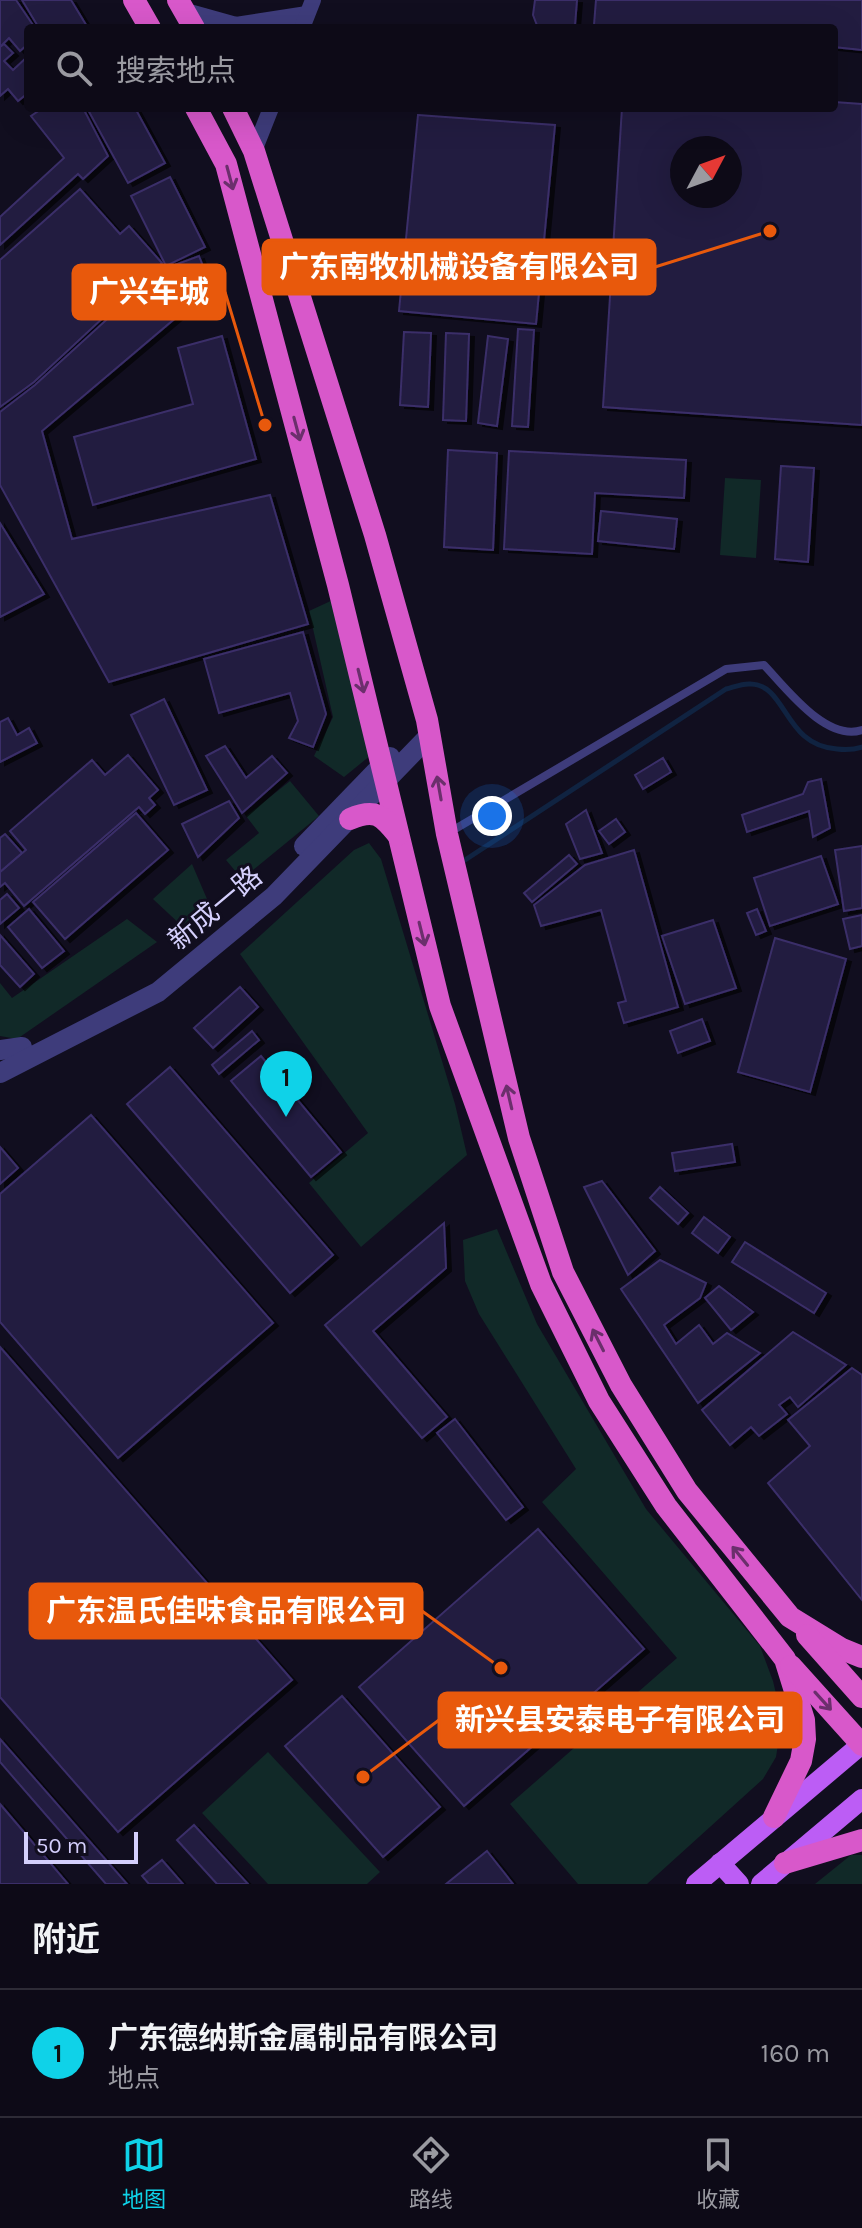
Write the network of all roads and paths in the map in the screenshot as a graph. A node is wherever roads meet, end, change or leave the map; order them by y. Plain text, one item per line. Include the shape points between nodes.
1 (134, 0) edge
2 (186, 13) edge
3 (307, 14) edge
4 (148, 24) edge
5 (232, 24) edge
6 (242, 24) edge
7 (198, 112) edge
8 (235, 112) edge
9 (269, 112) edge
10 (254, 151) junction
11 (428, 728) junction
12 (862, 730) edge
13 (384, 774) junction
14 (350, 819) junction
15 (447, 834) junction
16 (399, 836) junction
17 (22, 1047) junction
18 (0, 1050) edge
19 (0, 1058) edge
20 (0, 1073) edge
21 (790, 1617) junction
22 (862, 1657) edge
23 (785, 1659) junction
24 (862, 1697) edge
25 (862, 1744) edge
26 (862, 1799) edge
27 (774, 1817) junction
28 (862, 1840) edge
29 (720, 1863) junction
30 (785, 1863) junction
31 (696, 1884) edge
32 (739, 1884) edge
33 (761, 1884) edge

1 - 4 highway
2 - 5 street
3 - 6 street
7 -> 13 highway via 226,164
8 - 10 highway
9 - 10 street
10 - 11 highway via 375,535
11 - 13 street, 新成一路
15 -> 11 highway
12 - 15 lane via 852,733 816,720 764,665 726,669
13 - 14 street, 新成一路
13 - 16 highway
13 - 17 street, 新成一路 via 265,886 150,981
14 - 16 highway via 378,815
14 - 20 street, 新成一路 via 274,896 158,992
21 -> 15 highway via 687,1491 621,1385 563,1272 519,1138
16 -> 23 highway via 440,1006 541,1284 599,1401 666,1506
17 - 18 street
17 - 19 street, 新成一路
21 - 22 highway
21 - 24 highway
23 -> 25 highway
23 - 27 highway via 805,1739 801,1761
25 - 27 main road
26 - 30 main road
27 - 29 main road
28 - 30 highway
29 - 31 main road
29 - 32 main road
30 - 33 main road

